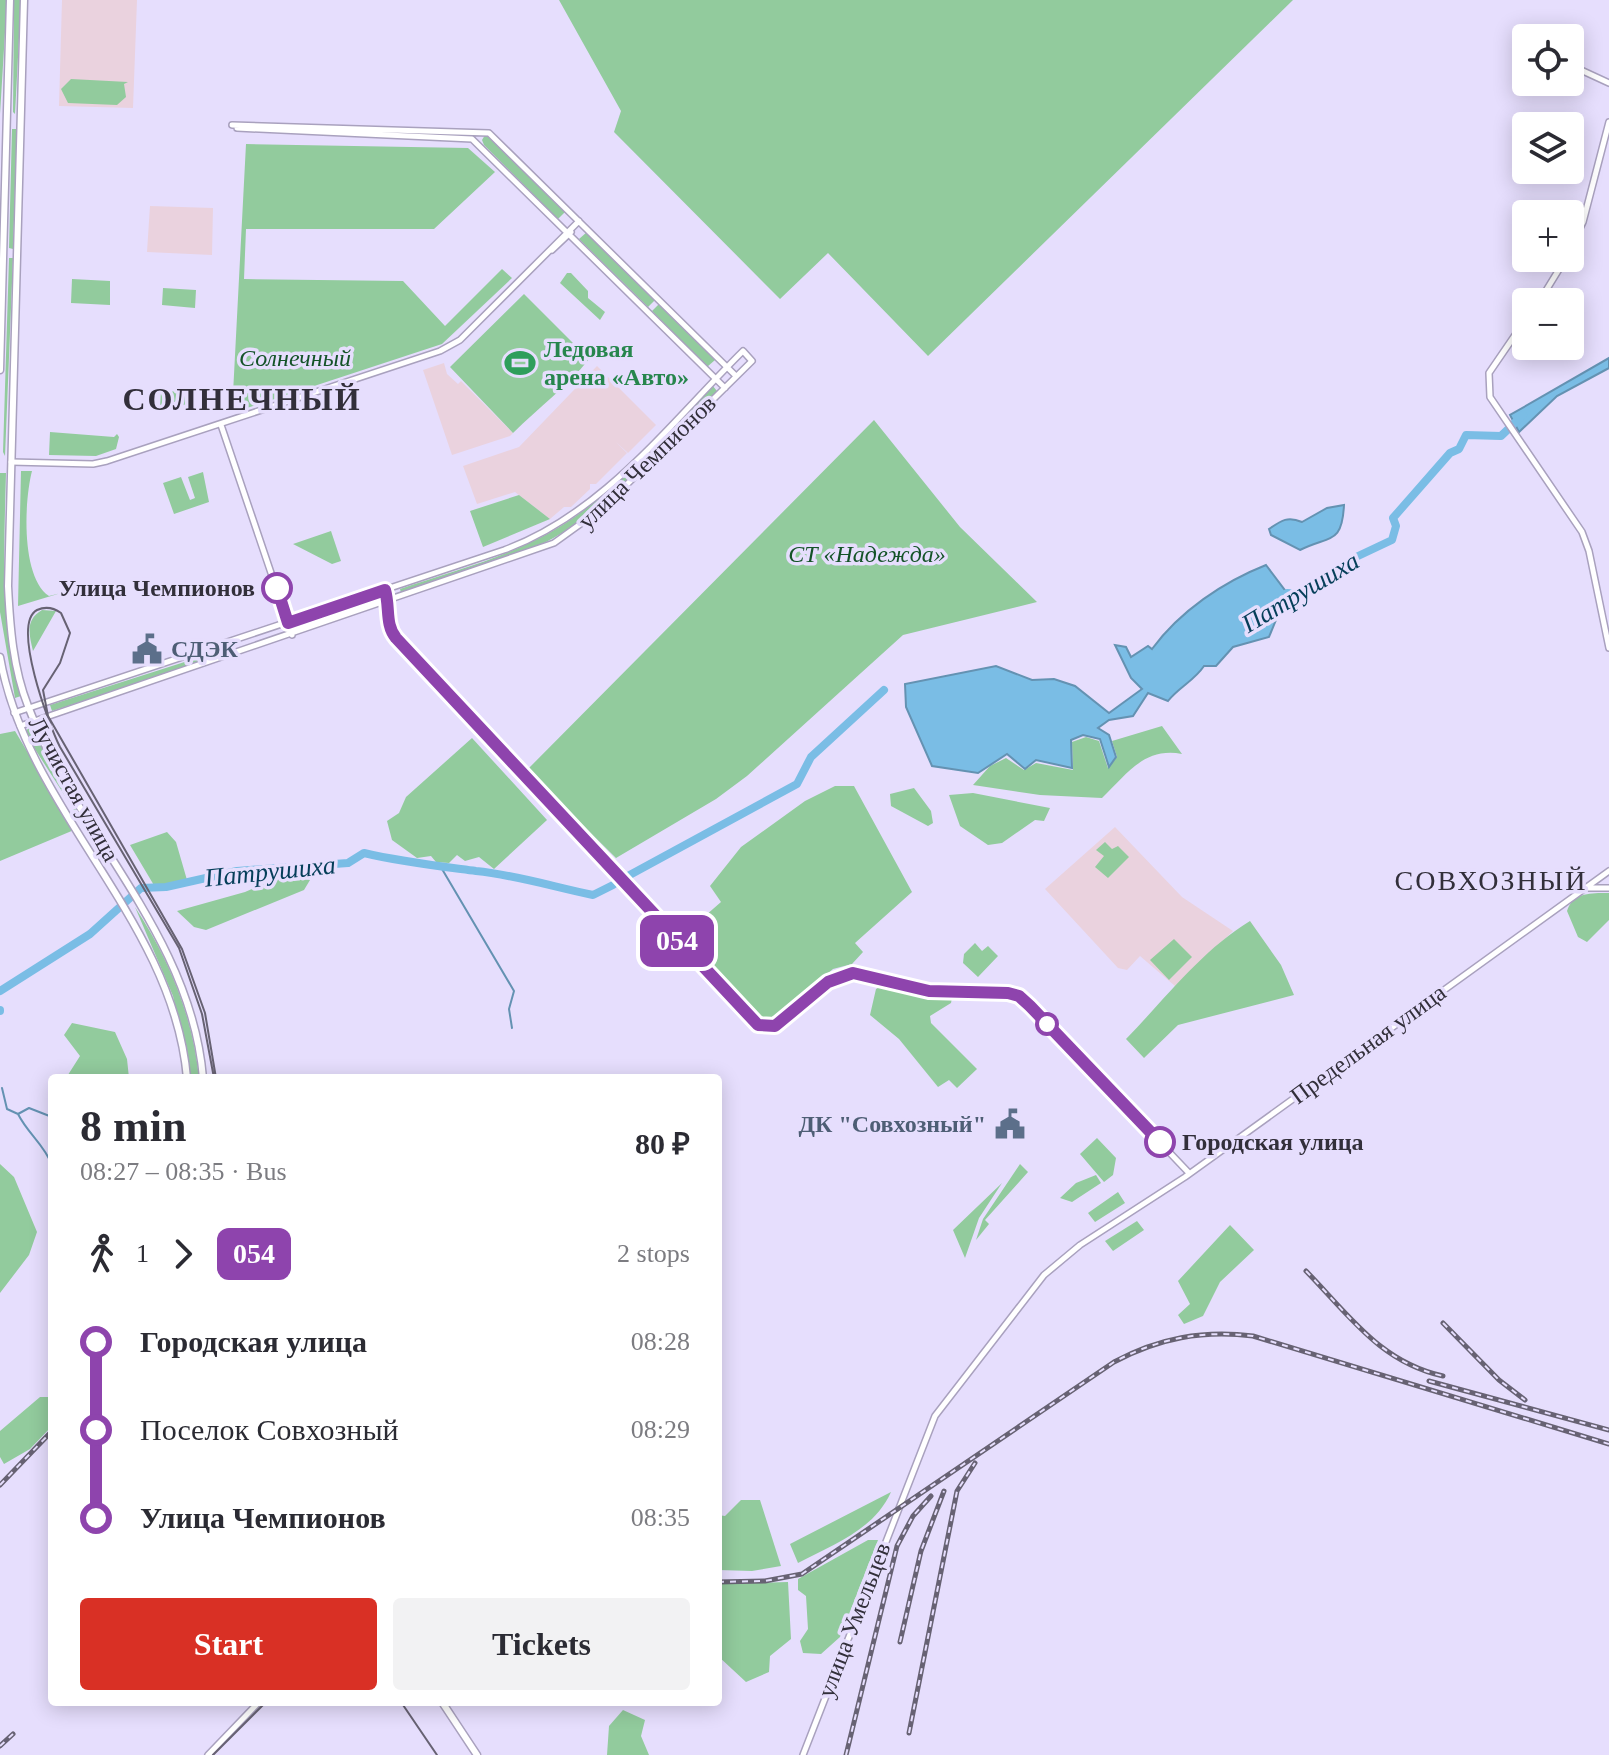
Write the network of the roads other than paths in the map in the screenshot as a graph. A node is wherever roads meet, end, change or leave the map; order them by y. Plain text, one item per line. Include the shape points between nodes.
1 (10, 0) edge
2 (24, 0) edge
3 (1584, 71) edge
4 (1609, 83) edge
5 (1609, 122) edge
6 (1584, 218) edge
7 (579, 221) junction
8 (568, 232) junction
9 (1512, 339) edge
10 (727, 367) junction
11 (0, 370) edge
12 (736, 376) junction
13 (715, 378) junction
14 (725, 388) junction
15 (221, 425) junction
16 (0, 462) edge
17 (11, 462) junction
18 (385, 590) junction
19 (389, 602) junction
20 (288, 623) junction
21 (292, 635) junction
22 (1609, 648) edge
23 (0, 657) edge
24 (28, 708) junction
25 (14, 713) junction
26 (34, 721) junction
27 (19, 726) junction
28 (1609, 871) edge
29 (1586, 888) junction
30 (1609, 888) edge
31 (186, 1074) edge
32 (202, 1074) edge
33 (1189, 1173) junction
34 (906, 1486) joint
35 (255, 1706) edge
36 (445, 1706) edge
37 (208, 1755) edge
38 (477, 1755) edge
39 (803, 1755) edge

1 - 11 main road
2 - 17 main road, Лучистая улица
3 - 4 street
5 - 6 street
7 - 8 street
7 - 8 street via 487,132 232,126 469,138
7 - 10 street
8 - 13 street
8 - 15 street via 450,347
9 - 22 street via 1489,373 1487,385 1496,410 1582,532
10 - 12 street
10 - 12 street, улица Чемпионов via 743,351 752,361
10 - 13 street, улица Чемпионов
12 - 14 street, улица Чемпионов
13 - 14 street
13 - 18 street, улица Чемпионов via 560,526
14 - 19 street, улица Чемпионов via 573,533
15 - 17 street via 100,463
15 - 20 street
16 - 17 main road
17 - 24 main road, Лучистая улица via 10,630
18 - 19 street
18 - 20 street, улица Чемпионов
19 - 21 street, улица Чемпионов
19 - 33 street via 392,633 761,1027 781,1022 828,982 847,974 929,991 1019,996
20 - 21 street
20 - 24 street, улица Чемпионов
21 - 26 street, улица Чемпионов
23 - 25 main road, Лучистая улица
24 - 25 street, улица Чемпионов
24 - 26 main road, Лучистая улица
25 - 27 main road, Лучистая улица
26 - 27 street, улица Чемпионов
26 - 32 main road, Лучистая улица via 162,942 186,996
27 - 31 main road, Лучистая улица via 160,971 174,1009
28 - 29 street, Предельная улица
29 - 30 street
29 - 33 street, Предельная улица
33 - 34 street, Предельная улица via 1044,1275 944,1401
34 - 39 street, улица Умельцев
35 - 37 street
36 - 38 main road

